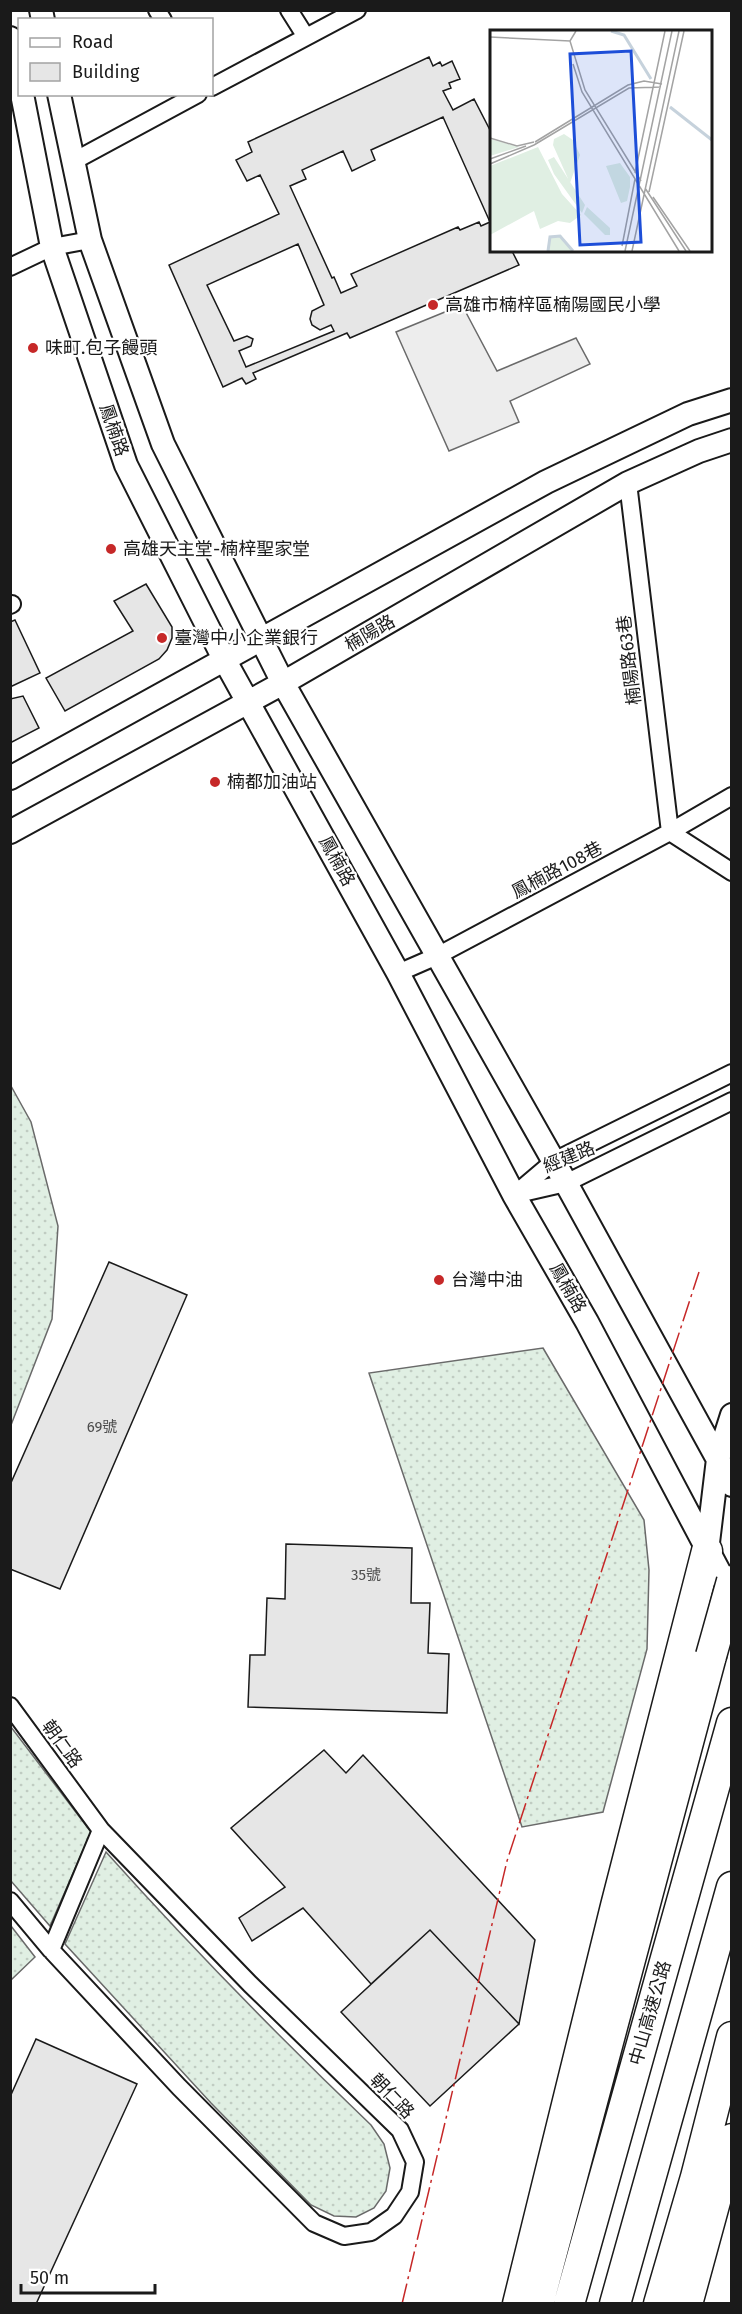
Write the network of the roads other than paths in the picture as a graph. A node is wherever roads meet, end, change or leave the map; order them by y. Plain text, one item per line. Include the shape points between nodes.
1 (289, 10) edge
2 (357, 10) edge
3 (306, 37) junction
4 (10, 38) edge
5 (18, 75) edge
6 (213, 86) edge
7 (22, 96) edge
8 (59, 96) edge
9 (194, 96) edge
10 (74, 161) junction
11 (90, 240) junction
12 (52, 247) junction
13 (10, 267) edge
14 (732, 400) edge
15 (732, 440) edge
16 (627, 483) junction
17 (261, 641) junction
18 (224, 659) junction
19 (283, 683) junction
20 (248, 702) junction
21 (10, 778) edge
22 (732, 796) edge
23 (10, 832) edge
24 (670, 832) junction
25 (732, 872) edge
26 (437, 956) junction
27 (398, 973) junction
28 (732, 1073) edge
29 (732, 1101) edge
30 (554, 1161) junction
31 (566, 1183) junction
32 (514, 1195) junction
33 (732, 1415) edge
34 (718, 1459) junction
35 (732, 1485) edge
36 (707, 1551) junction
37 (732, 1581) edge
38 (732, 1596) edge
39 (10, 1706) edge
40 (732, 1723) edge
41 (101, 1830) junction
42 (732, 1887) edge
43 (10, 1901) edge
44 (51, 1950) junction
45 (732, 2037) edge
46 (732, 2139) edge
47 (732, 2150) edge
48 (719, 2182) junction
49 (518, 2304) edge
50 (538, 2304) edge
51 (569, 2304) edge
52 (615, 2304) edge
53 (659, 2304) edge
54 (687, 2304) edge

1 - 3 street
2 - 3 street
3 - 6 street
4 - 5 main road
7 - 12 main road, 鳳楠路
8 - 10 main road
9 - 10 street
10 - 11 main road
11 - 12 street
11 - 17 main road via 163,444
12 - 13 street
12 - 18 main road, 鳳楠路 via 126,465
14 - 17 main road via 688,414 546,482
15 - 16 main road, 楠陽路
16 - 19 main road, 楠陽路
16 - 24 street, 楠陽路63巷
17 - 18 main road
17 - 19 main road
18 - 20 main road, 鳳楠路
18 - 21 main road
19 - 20 main road, 楠陽路
19 - 26 main road
20 - 23 main road, 楠陽路
20 - 27 main road, 鳳楠路
22 - 24 street, 鳳楠路108巷
24 - 25 street
24 - 26 street, 鳳楠路108巷
26 - 27 street, 鳳楠路108巷
26 - 30 main road
27 - 32 main road, 鳳楠路
28 - 30 street, 經建路
29 - 31 street, 經建路
30 - 31 main road
30 - 32 street, 經建路
31 - 32 street, 經建路
31 - 34 main road
32 - 36 main road, 鳳楠路 via 587,1322
33 - 34 main road
34 - 35 main road
34 - 36 main road
36 - 38 main road, 鳳楠路
36 - 49 highway
37 - 50 highway, bridge
39 - 41 street, 朝仁路
40 - 51 highway, 中山高速公路
41 - 44 street
41 - 44 street, 朝仁路 via 250,1984 400,2130 415,2162 410,2192 394,2216 371,2232 344,2236 314,2223
42 - 52 highway
43 - 44 street, 朝仁路
45 - 53 highway
46 - 48 highway
47 - 48 highway
48 - 54 highway

